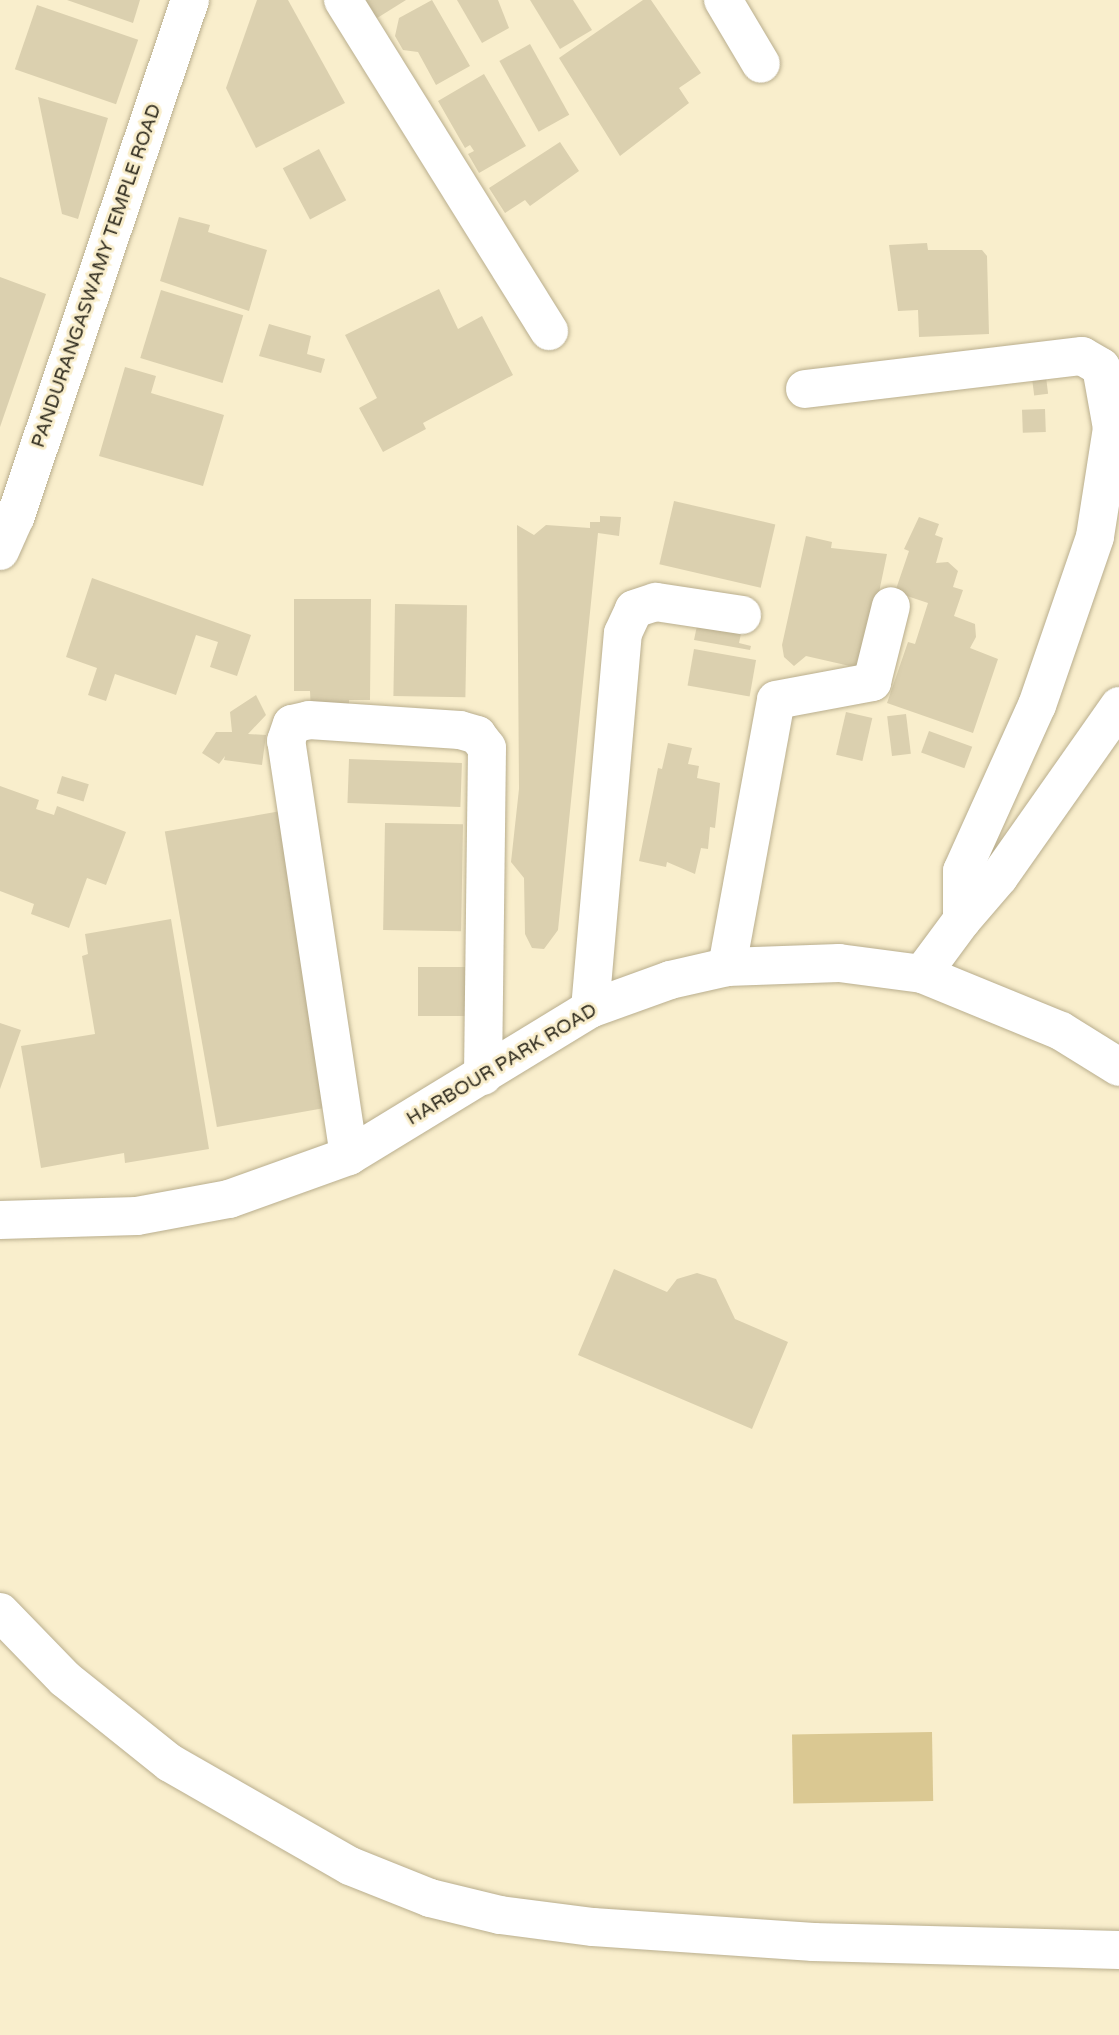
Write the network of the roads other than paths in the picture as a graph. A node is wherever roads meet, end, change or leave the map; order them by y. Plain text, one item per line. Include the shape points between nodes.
1 (190, 0) edge
2 (343, 0) edge
3 (723, 0) edge
4 (761, 64) dead end
5 (549, 331) dead end
6 (805, 389) dead end
7 (0, 551) edge
8 (891, 606) dead end
9 (742, 615) dead end
10 (1119, 706) edge
11 (962, 920) junction
12 (727, 967) junction
13 (922, 974) junction
14 (590, 1009) junction
15 (1119, 1067) edge
16 (484, 1076) junction
17 (349, 1156) junction
18 (0, 1220) edge
19 (0, 1612) edge
20 (1119, 1950) edge

1 - 7 street, PANDURANGASWAMY TEMPLE ROAD
2 - 5 street
3 - 4 street
6 - 11 street via 1082,356 1101,367 1112,428 1095,537 1037,705 962,872
8 - 12 street via 872,682 775,700
9 - 14 street via 656,602 634,609 623,634
10 - 11 street via 1007,866
11 - 13 street
12 - 13 street, HARBOUR PARK ROAD via 838,963
12 - 14 street, HARBOUR PARK ROAD via 670,980
13 - 15 street, HARBOUR PARK ROAD via 1061,1031
14 - 16 street, HARBOUR PARK ROAD
16 - 17 street, HARBOUR PARK ROAD
16 - 17 street via 487,748 477,735 460,730 309,720 292,724 286,741
17 - 18 street, HARBOUR PARK ROAD via 229,1199 137,1216
19 - 20 street via 65,1679 170,1763 350,1867 430,1898 500,1915 606,1928 813,1942

